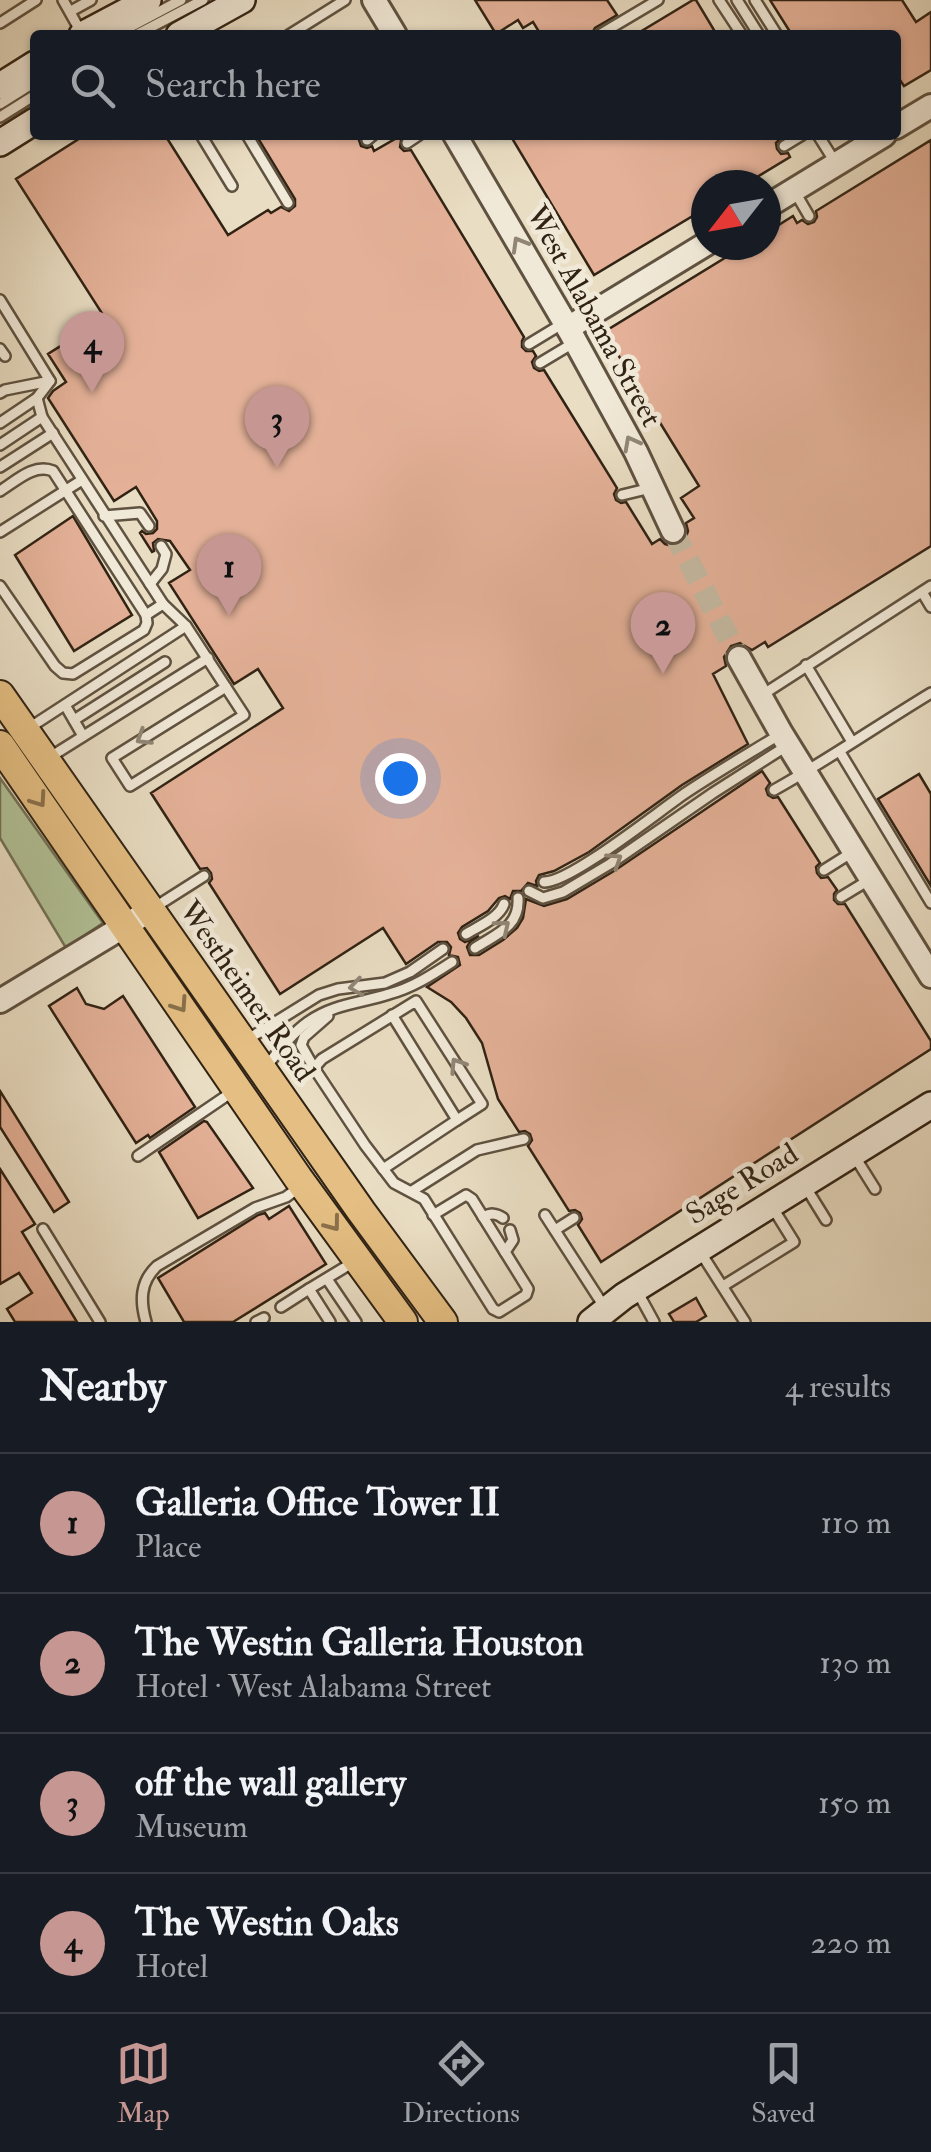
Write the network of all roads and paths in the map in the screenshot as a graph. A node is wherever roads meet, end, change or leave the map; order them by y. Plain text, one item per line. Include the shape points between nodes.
1 (36, 0) edge
2 (63, 0) edge
3 (91, 0) edge
4 (148, 0) edge
5 (181, 0) edge
6 (203, 0) edge
7 (242, 0) edge
8 (345, 0) edge
9 (374, 0) edge
10 (658, 0) edge
11 (719, 0) edge
12 (737, 0) edge
13 (754, 0) edge
14 (0, 22) edge
15 (79, 29) edge
16 (124, 30) edge
17 (146, 30) edge
18 (191, 30) edge
19 (297, 30) edge
20 (392, 30) edge
21 (607, 30) edge
22 (739, 30) edge
23 (756, 30) edge
24 (773, 30) edge
25 (30, 67) edge
26 (30, 85) edge
27 (0, 86) edge
28 (30, 98) edge
29 (0, 104) edge
30 (931, 106) edge
31 (0, 117) edge
32 (30, 124) edge
33 (901, 124) edge
34 (204, 140) edge
35 (251, 140) edge
36 (412, 140) edge
37 (459, 140) edge
38 (794, 140) edge
39 (821, 140) edge
40 (876, 140) edge
41 (0, 143) edge
42 (407, 143) dead end
43 (784, 146) dead end
44 (836, 164) junction
45 (232, 186) dead end
46 (794, 190) junction
47 (781, 198) edge
48 (288, 203) dead end
49 (809, 216) dead end
50 (691, 254) edge
51 (1, 305) edge
52 (569, 331) junction
53 (528, 344) dead end
54 (540, 363) dead end
55 (50, 381) junction
56 (0, 393) edge
57 (37, 398) junction
58 (42, 417) junction
59 (0, 423) edge
60 (53, 433) junction
61 (0, 445) edge
62 (0, 467) edge
63 (82, 480) junction
64 (651, 488) junction
65 (66, 490) junction
66 (0, 491) edge
67 (622, 495) dead end
68 (104, 516) junction
69 (149, 526) dead end
70 (674, 531) tunnel mouth
71 (0, 532) edge
72 (161, 546) dead end
73 (150, 584) junction
74 (0, 586) edge
75 (926, 589) edge
76 (162, 604) junction
77 (931, 607) edge
78 (146, 615) junction
79 (186, 626) junction
80 (208, 658) junction
81 (740, 658) tunnel mouth
82 (166, 662) dead end
83 (806, 665) junction
84 (226, 687) junction
85 (931, 693) edge
86 (0, 695) edge
87 (759, 696) junction
88 (64, 705) junction
89 (74, 720) junction
90 (8, 734) edge
91 (82, 736) junction
92 (785, 739) junction
93 (852, 742) junction
94 (840, 752) junction
95 (44, 760) junction
96 (806, 772) junction
97 (774, 790) dead end
98 (854, 851) junction
99 (824, 870) dead end
100 (204, 876) dead end
101 (871, 878) junction
102 (544, 882) dead end
103 (529, 891) dead end
104 (841, 896) dead end
105 (518, 898) dead end
106 (931, 903) edge
107 (504, 904) dead end
108 (151, 910) junction
109 (126, 925) junction
110 (466, 934) dead end
111 (475, 948) dead end
112 (443, 949) dead end
113 (452, 962) dead end
114 (931, 976) edge
115 (0, 1002) edge
116 (348, 1003) junction
117 (392, 1014) junction
118 (244, 1042) junction
119 (314, 1068) junction
120 (263, 1070) junction
121 (237, 1088) junction
122 (931, 1104) edge
123 (458, 1120) junction
124 (524, 1139) dead end
125 (315, 1146) junction
126 (853, 1153) junction
127 (138, 1156) dead end
128 (383, 1169) junction
129 (301, 1181) junction
130 (804, 1183) junction
131 (875, 1189) dead end
132 (412, 1191) junction
133 (770, 1204) junction
134 (361, 1211) junction
135 (434, 1215) junction
136 (546, 1215) dead end
137 (483, 1217) junction
138 (503, 1218) dead end
139 (574, 1218) dead end
140 (826, 1220) dead end
141 (43, 1229) dead end
142 (510, 1230) dead end
143 (555, 1230) junction
144 (699, 1249) junction
145 (505, 1252) junction
146 (359, 1259) junction
147 (327, 1278) junction
148 (723, 1286) junction
149 (636, 1288) junction
150 (309, 1289) junction
151 (282, 1307) dead end
152 (599, 1316) edge
153 (100, 1322) edge
154 (146, 1322) edge
155 (330, 1322) edge
156 (356, 1322) edge
157 (403, 1322) edge
158 (443, 1322) edge
159 (654, 1322) edge
160 (745, 1322) edge

1 - 14 lane
2 - 15 lane
3 - 15 lane
4 - 15 main road
5 - 16 lane
6 - 17 lane
7 - 18 main road
8 - 19 lane
9 - 20 street
10 - 21 lane
11 - 22 lane
12 - 23 lane
13 - 24 lane
25 - 27 main road
26 - 29 lane
28 - 31 lane
30 - 33 street
32 - 41 main road
34 - 45 lane
35 - 48 lane
36 - 42 lane
52 -> 37 street, West Alabama Street
38 - 43 lane
39 - 44 lane
40 - 44 street
44 - 46 street
46 - 47 street
46 - 49 lane
50 - 52 street
51 - 55 lane
52 - 53 lane
52 - 54 lane
64 -> 52 street, West Alabama Street
55 - 56 lane
55 - 57 lane
57 - 58 lane
57 - 59 lane
58 - 60 lane
58 - 61 lane
60 - 62 lane
60 - 63 lane
63 - 65 lane
63 - 68 lane
64 - 67 lane
64 - 70 street, West Alabama Street
65 - 66 lane via 52,471 37,468
65 - 71 lane
65 - 78 lane
68 - 69 lane via 140,513
68 - 73 lane
72 - 73 lane via 162,569
73 - 76 lane
74 - 78 lane via 63,673 74,674 144,630
75 - 77 lane
75 - 83 lane
76 - 78 lane
76 - 79 lane
79 - 80 lane
79 - 88 lane
80 - 84 lane
80 - 91 lane
81 - 87 street
82 - 89 lane
83 - 87 lane
83 - 93 lane
84 -> 84 lane via 112,758 130,786 244,714
85 - 93 lane
86 - 90 main road, Westheimer Road
87 - 92 street
88 - 89 lane
88 - 90 lane
89 - 91 lane
90 - 95 main road, Westheimer Road
90 -> 109 main road, Westheimer Road
91 - 95 lane
92 - 96 street
92 - 102 lane via 686,792 559,880
103 -> 92 lane via 543,898 562,892
93 - 94 lane
94 - 96 lane
94 - 106 lane
95 - 108 main road, Westheimer Road
96 - 97 lane
96 - 98 street
98 - 99 lane
98 - 101 street
100 - 108 lane
101 - 104 lane
101 - 114 street
111 -> 105 lane via 515,920
107 - 110 lane
108 - 109 street
108 - 118 main road, Westheimer Road
109 - 115 street
109 -> 121 main road, Westheimer Road
112 -> 118 lane via 385,983 319,995
113 - 116 lane via 390,994
116 - 119 lane via 304,1037 301,1045
116 - 120 lane via 310,1020
117 - 119 lane
117 - 123 lane
123 -> 117 lane via 482,1104 416,1001
118 - 120 main road, Westheimer Road
119 - 128 lane
120 - 125 main road, Westheimer Road
121 - 125 main road via 281,1120 296,1141
121 - 127 lane
121 - 129 main road, Westheimer Road
122 - 126 main road, Sage Road
123 - 128 lane
124 - 132 lane via 477,1150
125 - 134 main road, Westheimer Road
126 - 130 main road, Sage Road
126 - 131 lane
128 - 132 lane
129 - 134 main road via 314,1174
129 -> 146 main road, Westheimer Road
129 - 154 lane via 286,1197 156,1266 141,1293
130 - 133 main road, Sage Road
130 - 140 lane
132 - 135 lane
133 - 144 main road, Sage Road
133 - 148 lane via 794,1242
134 - 158 main road, Westheimer Road
135 - 137 lane via 466,1194
135 - 145 lane via 499,1312 528,1289
136 - 143 lane
137 - 138 lane
137 - 145 lane
139 - 143 lane
141 - 153 lane
142 - 145 lane via 513,1240
143 - 152 lane
144 - 148 lane
144 - 149 main road, Sage Road
146 - 147 lane
146 - 157 main road, Westheimer Road
147 - 150 lane
147 - 156 lane
148 - 160 lane
149 - 152 main road, Sage Road
149 - 159 lane
150 - 151 lane
150 - 155 lane

